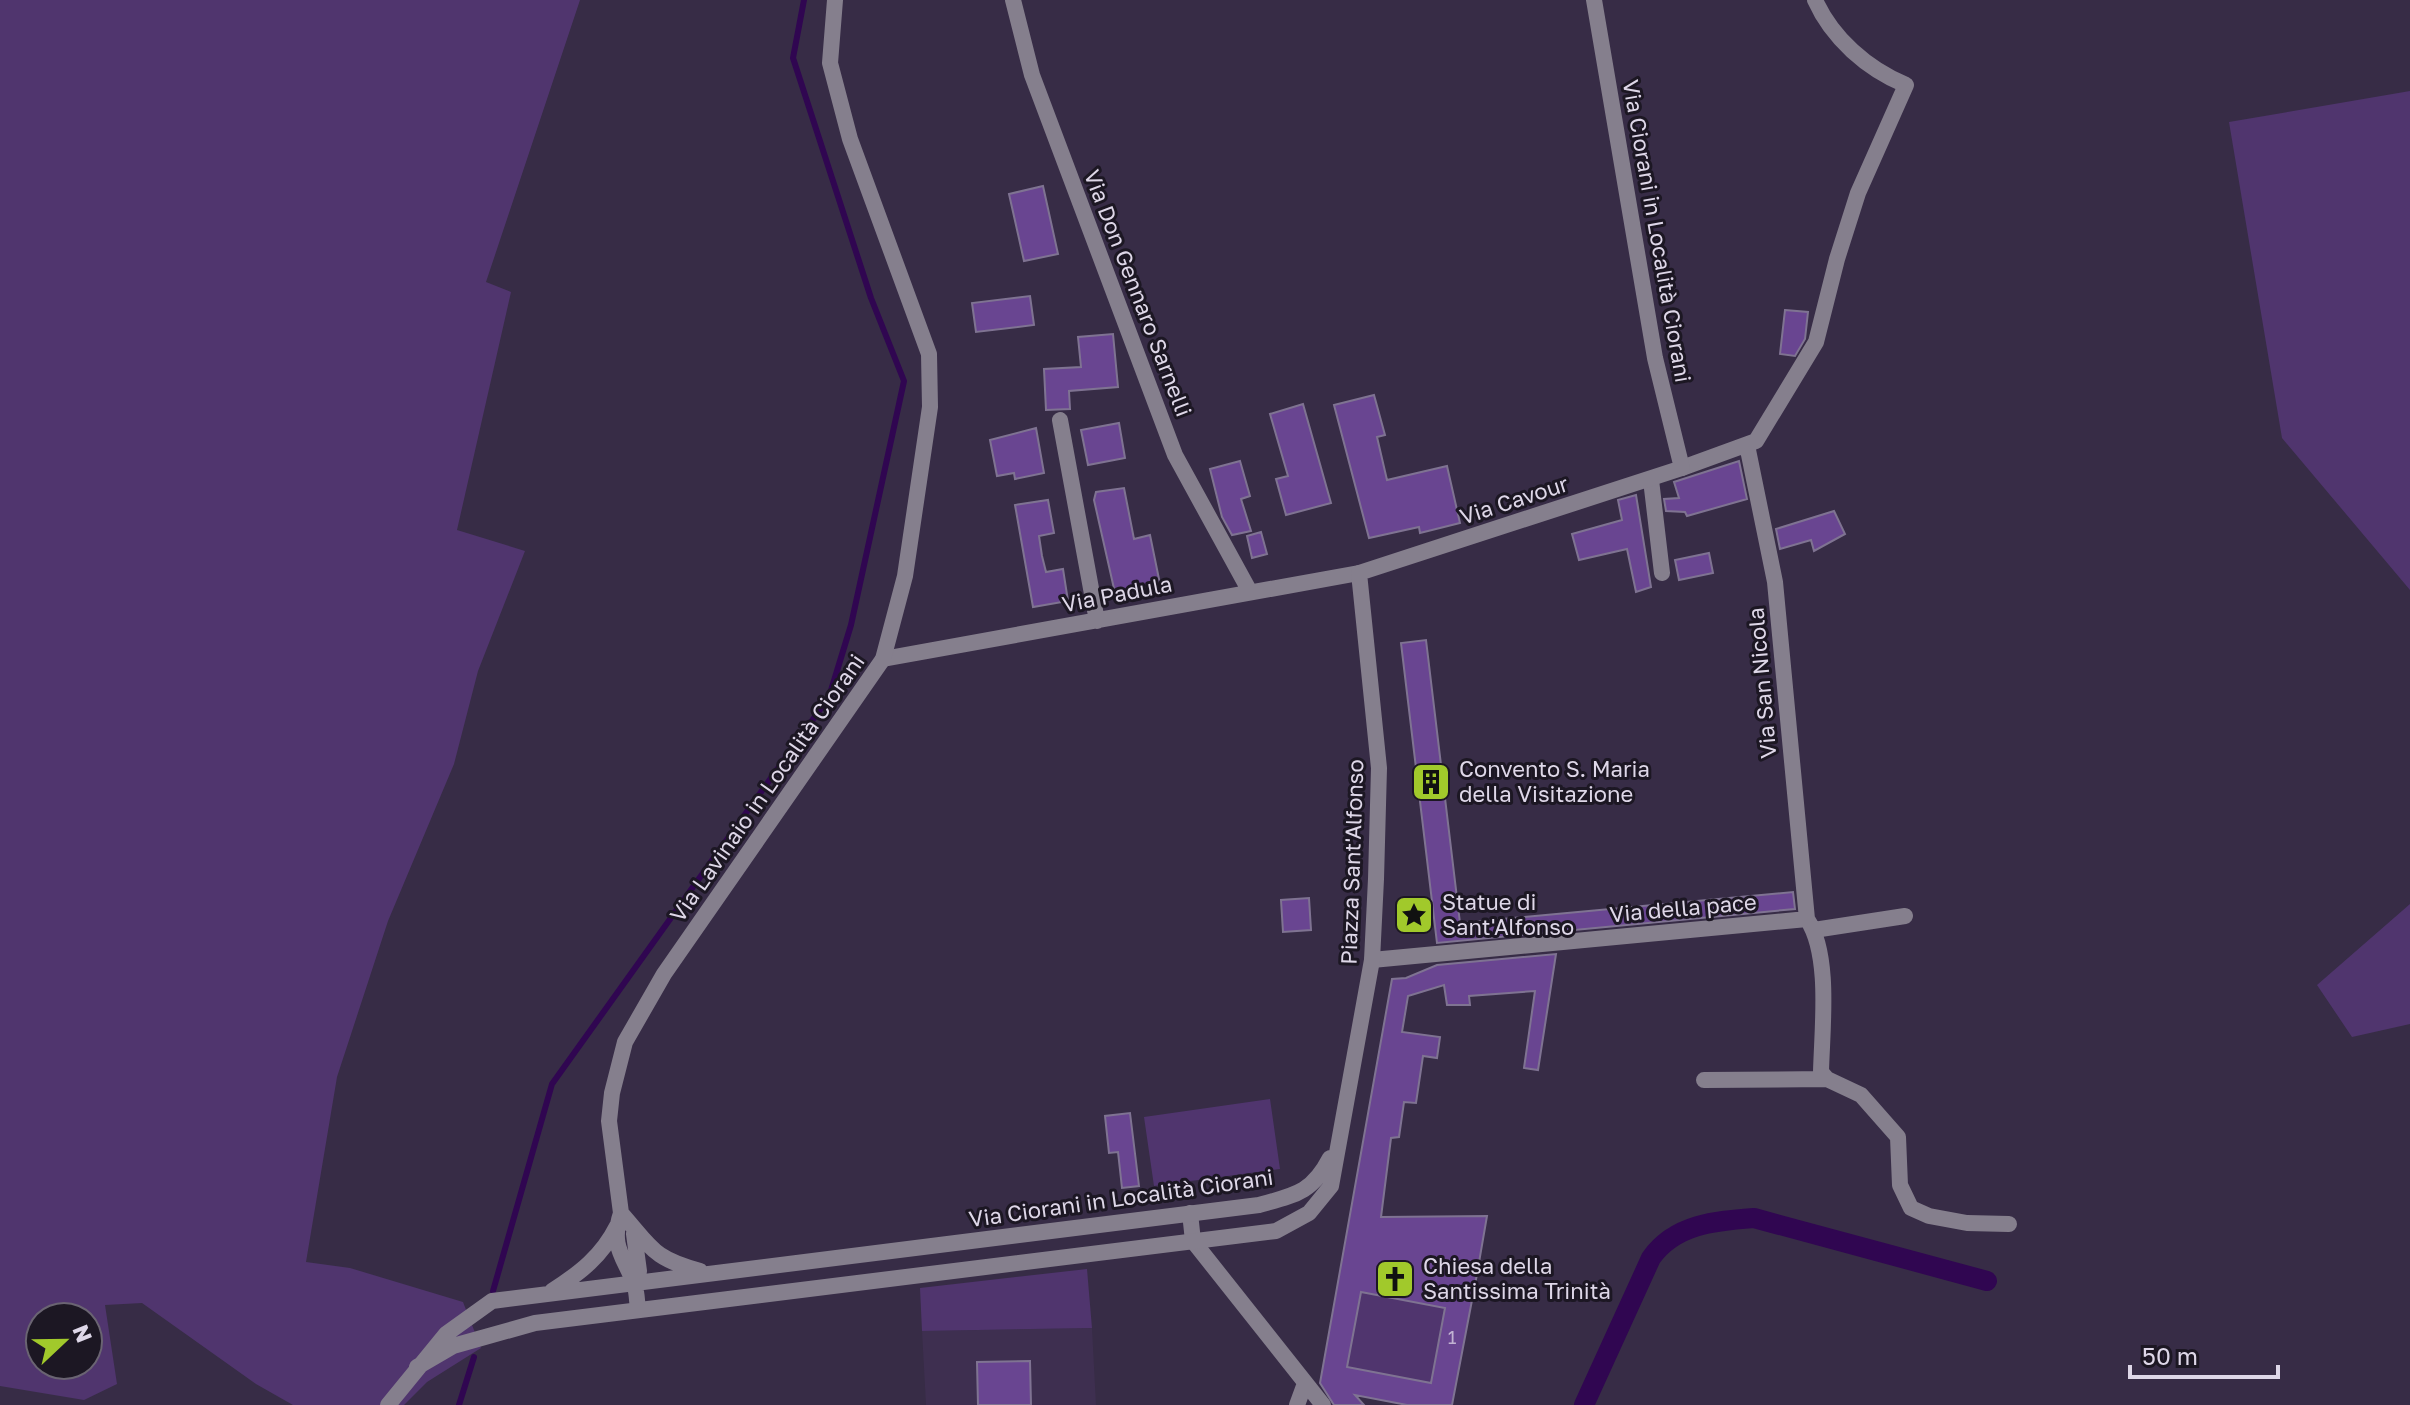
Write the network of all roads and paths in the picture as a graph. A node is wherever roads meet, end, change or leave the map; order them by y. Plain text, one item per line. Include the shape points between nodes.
1 (835, 0) edge
2 (1013, 0) edge
3 (1594, 0) edge
4 (1815, 0) edge
5 (1060, 420) dead end
6 (1747, 445) junction
7 (1682, 468) junction
8 (1651, 480) junction
9 (1359, 573) junction
10 (1662, 573) dead end
11 (1249, 590) junction
12 (1097, 621) junction
13 (883, 659) junction
14 (1905, 916) dead end
15 (1810, 924) junction
16 (1372, 960) junction
17 (1827, 1079) junction
18 (1704, 1080) dead end
19 (1335, 1150) junction
20 (1190, 1213) junction
21 (623, 1220) junction
22 (2009, 1224) dead end
23 (1193, 1241) junction
24 (709, 1273) junction
25 (634, 1283) junction
26 (547, 1294) junction
27 (638, 1310) junction
28 (417, 1367) junction
29 (1304, 1386) junction
30 (388, 1405) edge
31 (1297, 1405) edge
32 (1323, 1405) edge

1 - 13 street, Via Lavinaio in Località Ciorani via 830,63 846,124 929,354 930,407 908,561
2 - 11 street, Via Don Gennaro Sarnelli via 1032,75 1175,455
3 - 7 street, Via Ciorani in Località Ciorani via 1655,358
4 - 6 street via 1825,24 1878,74 1906,85 1858,193 1816,342 1756,441
5 - 12 street
6 - 7 street, Via Cavour
6 - 15 street, Via San Nicola via 1775,582
7 - 8 street, Via Cavour
8 - 9 street, Via Cavour
8 - 10 street
9 - 11 street, Via Padula
9 - 16 street, Piazza Sant'Alfonso via 1379,768
11 - 12 street, Via Padula
12 - 13 street, Via Padula
13 - 21 street, Via Lavinaio in Località Ciorani via 664,974 625,1042 609,1121
14 - 15 street, Via della pace
15 - 16 street, Via della pace
15 - 17 street, Via San Nicola via 1822,983 1821,1072
16 - 19 street, Piazza Sant'Alfonso
17 - 18 street
17 - 22 street via 1861,1095 1898,1137 1900,1185 1911,1208 1967,1223
19 - 20 street, Via Ciorani in Località Ciorani via 1319,1181 1297,1195
19 - 23 street, Via Ciorani in Località Ciorani via 1331,1186 1309,1213 1276,1231
20 - 23 street
20 - 24 street, Via Ciorani in Località Ciorani
21 - 24 street via 646,1247 672,1263
21 - 25 street, Via Lavinaio in Località Ciorani via 618,1250
21 - 26 street via 590,1263
23 - 27 street, Via Ciorani in Località Ciorani
23 - 29 street
24 - 25 street, Via Ciorani in Località Ciorani
25 - 26 street, Via Ciorani in Località Ciorani
25 - 27 street, Via Lavinaio in Località Ciorani
26 - 28 street, Via Ciorani in Località Ciorani via 492,1301 446,1334
27 - 28 street, Via Ciorani in Località Ciorani via 535,1323 453,1346
28 - 30 street, Via Ciorani in Località Ciorani
29 - 31 street
29 - 32 street

